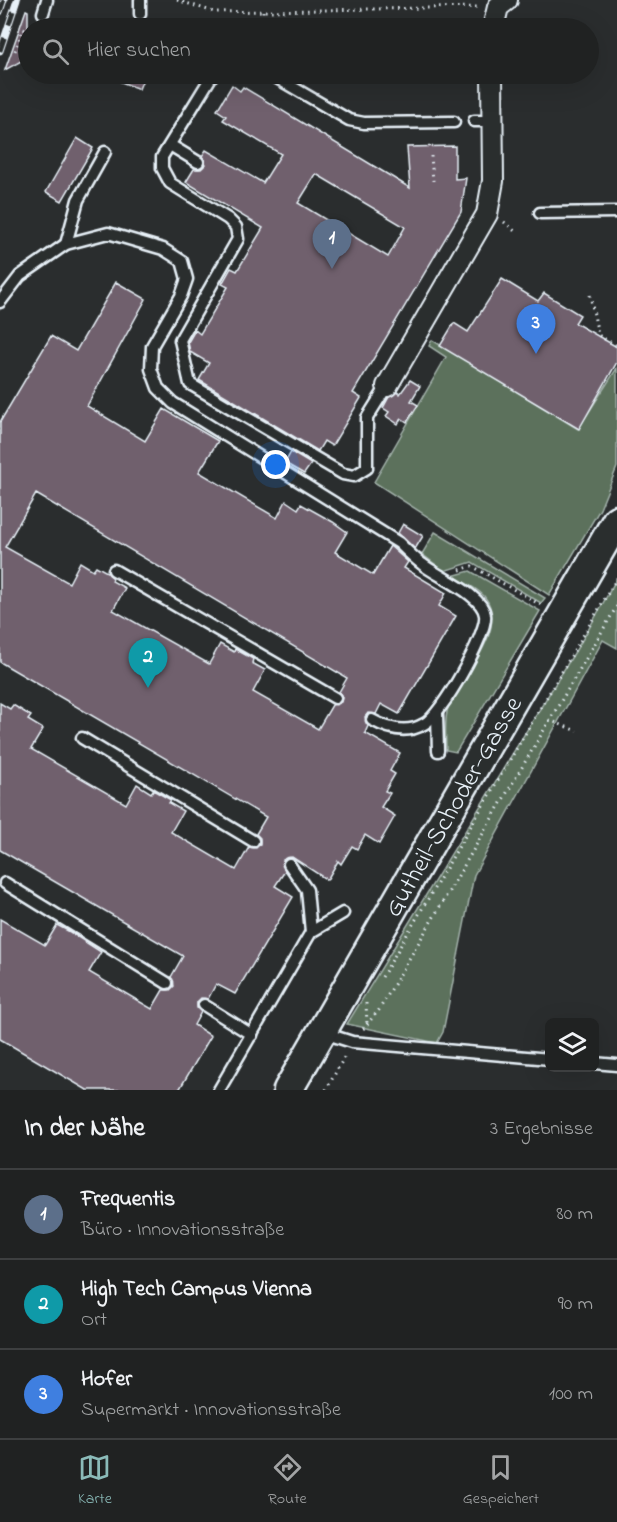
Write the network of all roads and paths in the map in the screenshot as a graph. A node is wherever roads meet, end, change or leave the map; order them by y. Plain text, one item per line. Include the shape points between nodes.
1 (47, 0) edge
2 (140, 0) edge
3 (177, 0) edge
4 (503, 3) edge
5 (263, 11) junction
6 (43, 13) dead end
7 (141, 14) dead end
8 (263, 18) edge
9 (497, 18) edge
10 (18, 43) edge
11 (15, 51) dead end
12 (207, 84) edge
13 (287, 84) edge
14 (492, 84) edge
15 (474, 121) dead end
16 (494, 121) junction
17 (454, 122) dead end
18 (170, 145) junction
19 (105, 152) dead end
20 (431, 156) dead end
21 (198, 162) dead end
22 (433, 181) dead end
23 (617, 212) edge
24 (540, 213) dead end
25 (511, 228) dead end
26 (516, 233) dead end
27 (66, 244) junction
28 (590, 295) dead end
29 (0, 302) edge
30 (617, 346) edge
31 (387, 386) joint
32 (617, 520) edge
33 (114, 570) dead end
34 (441, 577) junction
35 (617, 578) edge
36 (617, 606) edge
37 (563, 617) junction
38 (335, 699) dead end
39 (437, 714) junction
40 (372, 720) dead end
41 (549, 720) junction
42 (577, 731) dead end
43 (82, 738) dead end
44 (438, 751) dead end
45 (253, 840) dead end
46 (289, 864) dead end
47 (5, 883) dead end
48 (343, 913) dead end
49 (311, 932) junction
50 (167, 983) dead end
51 (378, 984) dead end
52 (372, 994) dead end
53 (204, 1005) dead end
54 (323, 1032) junction
55 (252, 1035) junction
56 (545, 1059) edge
57 (599, 1063) edge
58 (617, 1065) edge
59 (219, 1090) edge
60 (288, 1090) edge

1 - 6 lane
2 - 7 lane
3 - 5 path via 214,12
4 - 5 path
4 - 9 street
5 - 8 path
10 - 11 path
12 - 18 lane
13 - 17 lane via 349,120
14 - 16 street
15 - 16 lane
16 - 31 street via 493,182 487,214
18 - 21 lane
18 - 31 lane via 162,157 165,177 228,219 236,227 238,239 180,340 190,384 354,477 368,468 367,418
19 - 27 lane via 78,200
20 - 22 path
23 - 24 lane
25 - 26 path
27 - 29 lane via 20,276
27 - 34 lane via 108,232 163,249 182,261 187,279 152,346 151,369 162,393 399,543
28 - 30 path via 598,335
32 - 37 street, Gutheil-Schoder-Gasse
33 - 38 lane
34 - 37 path via 472,566
34 - 39 lane via 475,598 485,614 484,630
35 - 51 path
36 - 41 path
37 - 54 street, Gutheil-Schoder-Gasse
39 - 40 lane via 424,725 404,730 385,728
39 - 44 lane
41 - 42 path
41 - 52 path via 379,1010 367,1024 366,1004
43 - 45 lane
46 - 49 lane via 307,890
47 - 50 lane
48 - 49 lane
49 - 55 lane
53 - 55 lane
54 - 56 lane via 352,1042
54 - 60 street, Gutheil-Schoder-Gasse
55 - 59 lane
57 - 58 lane

